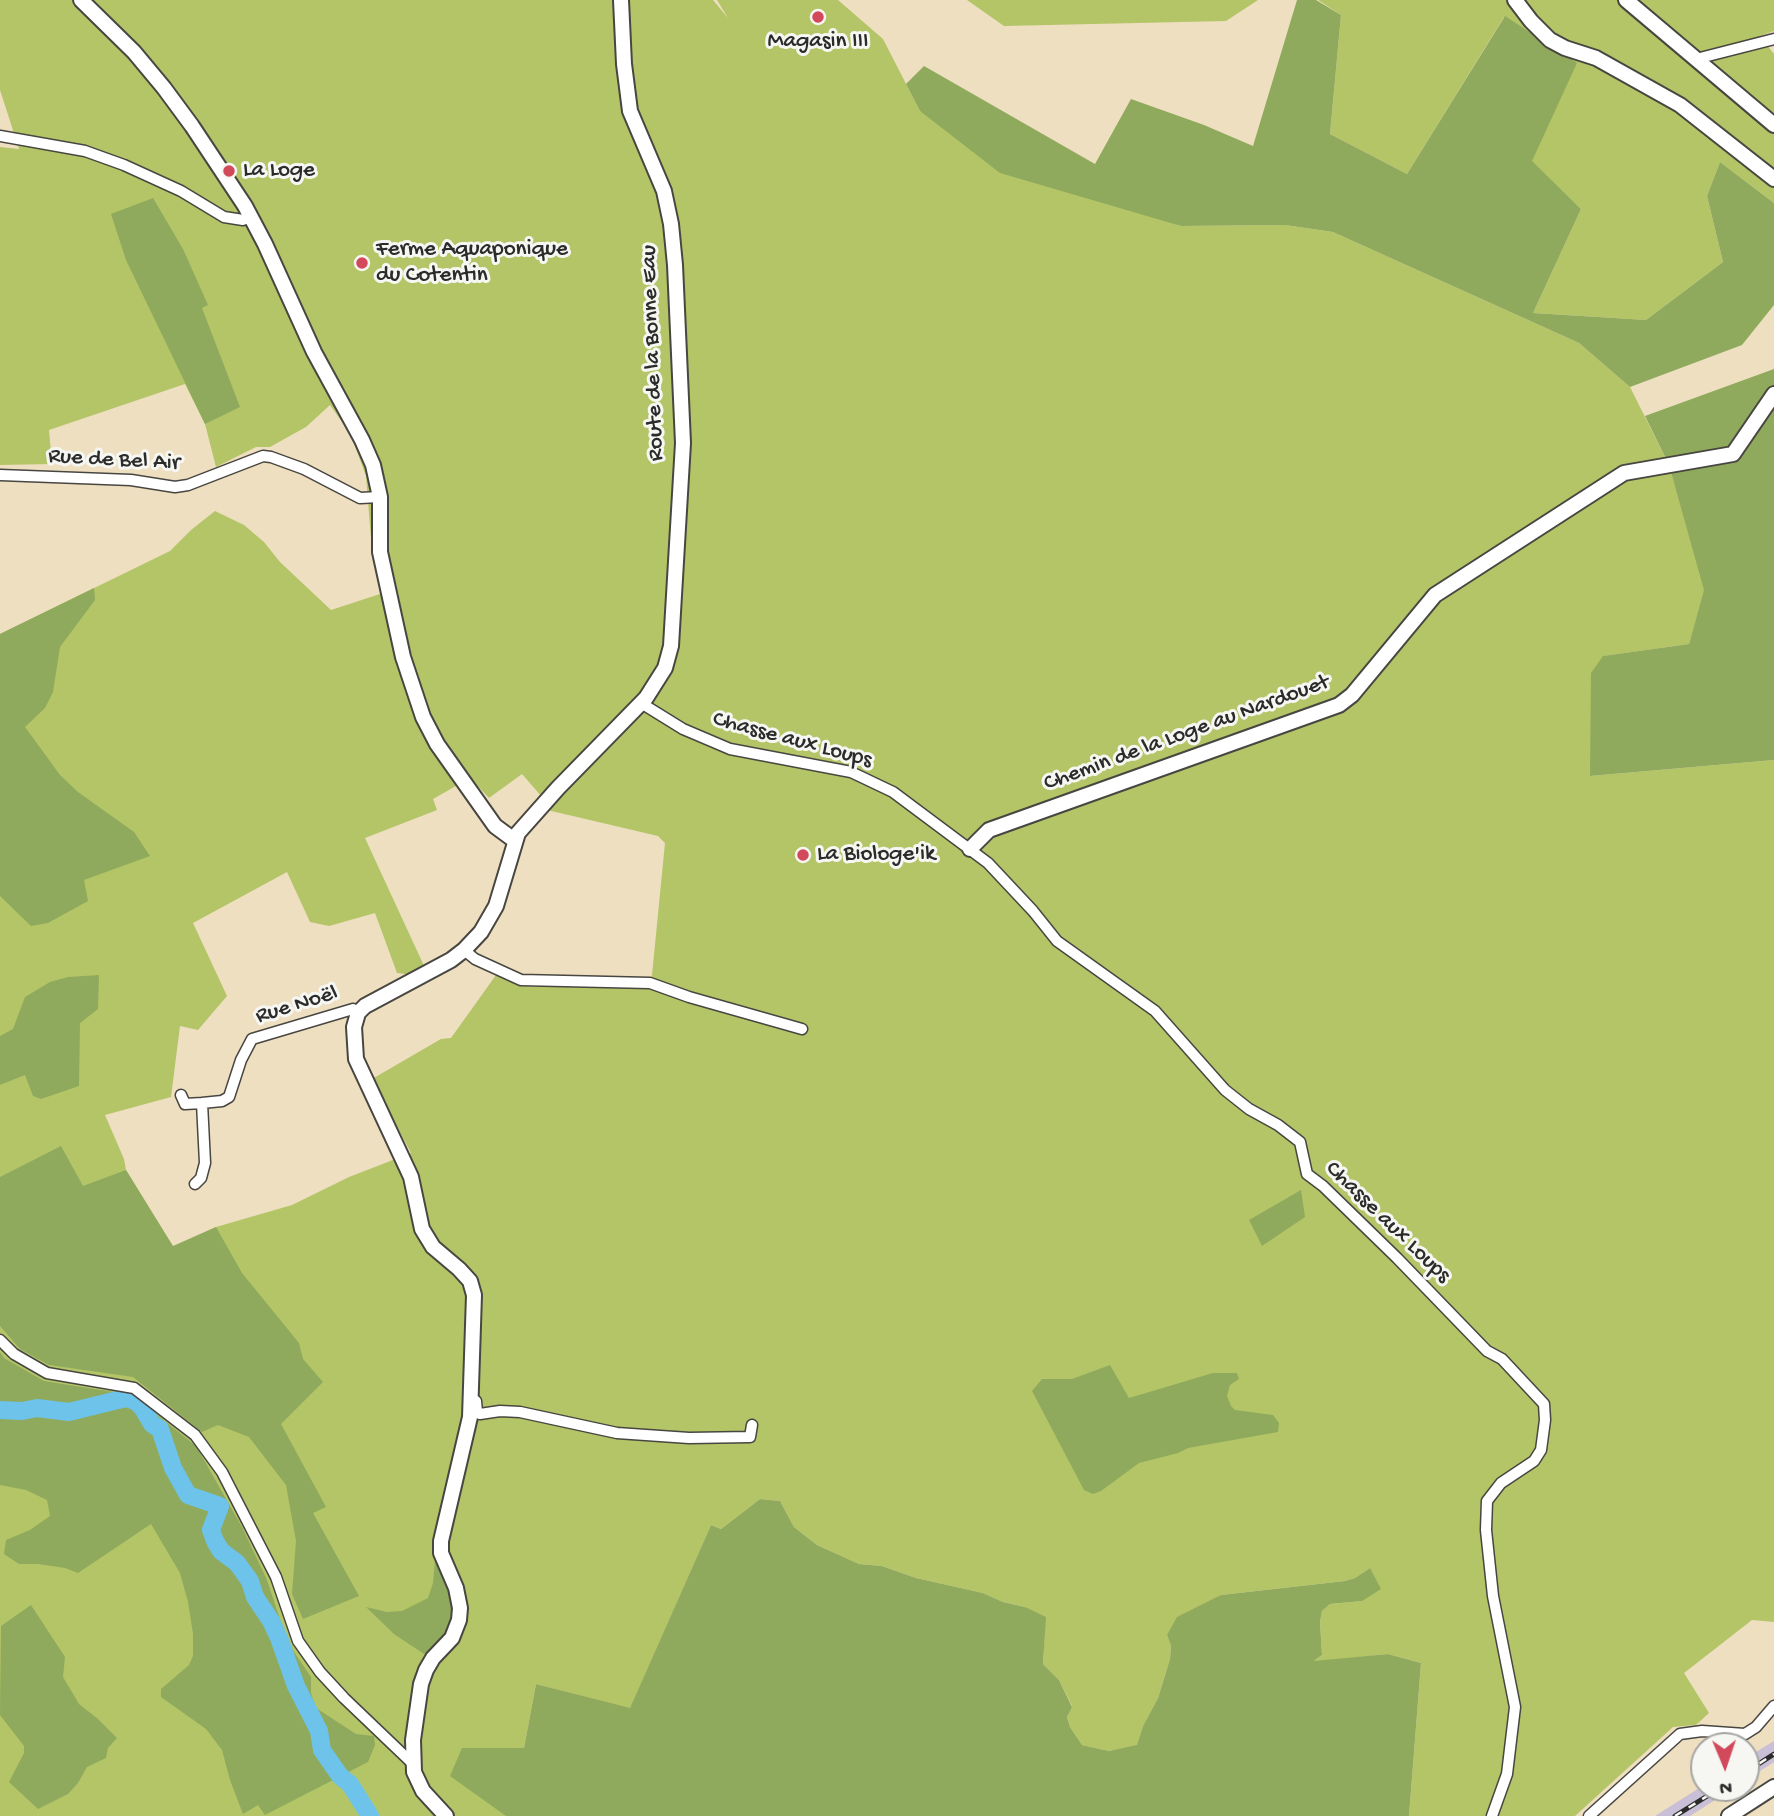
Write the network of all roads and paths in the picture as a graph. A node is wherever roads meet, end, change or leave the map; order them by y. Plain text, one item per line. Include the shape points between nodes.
1 (81, 0) edge
2 (621, 0) edge
3 (1515, 0) edge
4 (1626, 0) edge
5 (1774, 39) edge
6 (1696, 59) junction
7 (1774, 125) edge
8 (0, 136) edge
9 (1774, 179) edge
10 (250, 216) junction
11 (1774, 394) edge
12 (0, 475) edge
13 (380, 496) junction
14 (641, 703) junction
15 (514, 840) junction
16 (970, 849) junction
17 (464, 950) junction
18 (358, 1013) junction
19 (802, 1029) dead end
20 (181, 1095) dead end
21 (202, 1102) junction
22 (195, 1184) dead end
23 (0, 1339) edge
24 (472, 1385) junction
25 (752, 1425) dead end
26 (1774, 1706) edge
27 (412, 1763) junction
28 (1774, 1787) edge
29 (446, 1816) edge
30 (1492, 1816) edge
31 (1589, 1816) edge
32 (1729, 1816) edge

1 - 10 street via 164,88
2 - 14 street, Route de la Bonne Eau via 630,111 664,191 671,223 682,388 671,646 661,674
3 - 9 street via 1550,40 1596,58 1680,105
4 - 6 street
5 - 6 street
6 - 7 street
8 - 10 street via 85,151 181,191 224,217 243,220
10 - 13 street via 369,455
11 - 16 street, Chemin de la Loge au Nardouet via 1734,454 1624,473 1434,596 1339,705 989,831
12 - 13 street, Rue de Bel Air via 176,486 263,456 304,469 360,498
13 - 15 street via 380,552 416,700 446,758 498,830
14 - 15 street, Route de la Bonne Eau
14 - 16 street, Chasse aux Loups via 682,729 730,749 851,772 893,792
15 - 17 street via 496,906
16 - 30 street, Chasse aux Loups via 997,872 1057,941 1156,1010 1225,1090 1300,1142 1307,1174 1544,1404 1541,1450 1534,1461 1501,1483 1488,1501 1486,1530 1493,1595 1515,1707 1507,1774
17 - 18 street
17 - 19 street via 521,980 650,983
18 - 21 street, Rue Noël via 353,1009 254,1037 229,1097
18 - 24 street via 353,1036 356,1059 411,1177 422,1229 433,1247 473,1287
20 - 21 street via 185,1104
21 - 22 street via 205,1163
23 - 27 street via 14,1354 47,1373 134,1388 195,1435 222,1472 276,1577 298,1641 344,1698
24 - 25 street via 480,1415 520,1412 617,1433 689,1438 750,1437
24 - 27 street via 470,1417 441,1541 441,1553 456,1588 459,1620 421,1684
26 - 31 street via 1745,1734 1680,1734
27 - 29 street via 424,1791
28 - 32 street

